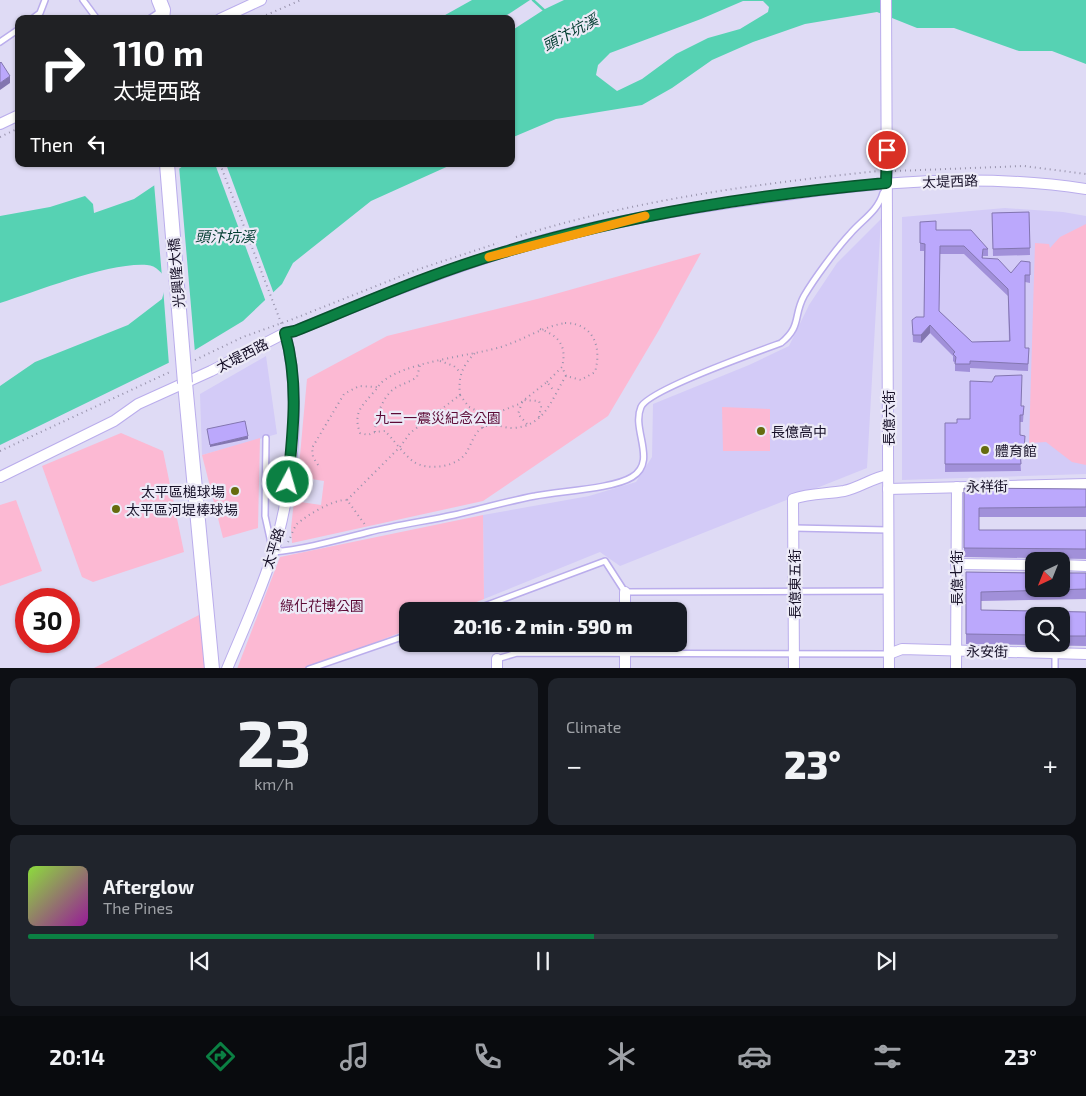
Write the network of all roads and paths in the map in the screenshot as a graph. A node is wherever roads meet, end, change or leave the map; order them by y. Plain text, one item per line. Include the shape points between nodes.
1 (46, 0) edge
2 (83, 0) edge
3 (261, 0) edge
4 (301, 0) edge
5 (886, 0) edge
6 (37, 15) edge
7 (94, 15) edge
8 (229, 15) edge
9 (266, 15) edge
10 (15, 31) edge
11 (0, 42) edge
12 (15, 117) edge
13 (0, 124) edge
14 (15, 130) edge
15 (0, 136) edge
16 (167, 167) edge
17 (221, 167) edge
18 (887, 170) junction
19 (1086, 174) edge
20 (886, 183) junction
21 (1086, 189) edge
22 (293, 320) dead end
23 (540, 329) junction
24 (285, 333) junction
25 (475, 353) junction
26 (439, 360) junction
27 (194, 361) dead end
28 (420, 365) junction
29 (562, 367) junction
30 (177, 369) dead end
31 (461, 373) junction
32 (566, 376) junction
33 (547, 382) junction
34 (185, 383) junction
35 (378, 387) dead end
36 (555, 392) junction
37 (460, 395) junction
38 (523, 400) junction
39 (480, 412) junction
40 (494, 414) junction
41 (538, 418) junction
42 (527, 424) junction
43 (495, 426) junction
44 (483, 428) junction
45 (375, 432) junction
46 (266, 438) dead end
47 (400, 446) junction
48 (0, 451) edge
49 (318, 466) dead end
50 (888, 475) junction
51 (0, 476) edge
52 (1086, 484) edge
53 (957, 487) junction
54 (888, 489) junction
55 (347, 500) junction
56 (794, 528) junction
57 (889, 530) junction
58 (371, 532) junction
59 (278, 552) junction
60 (956, 564) junction
61 (1025, 565) edge
62 (1070, 565) edge
63 (1086, 566) edge
64 (794, 591) junction
65 (889, 591) junction
66 (625, 592) junction
67 (495, 602) edge
68 (625, 602) edge
69 (399, 638) edge
70 (687, 650) edge
71 (956, 650) junction
72 (539, 652) edge
73 (625, 652) edge
74 (1055, 653) junction
75 (794, 654) junction
76 (888, 654) junction
77 (1086, 654) edge
78 (497, 664) edge
79 (212, 668) edge
80 (227, 668) edge
81 (309, 668) edge
82 (625, 668) edge
83 (794, 668) edge
84 (889, 668) edge
85 (956, 668) edge
86 (1055, 668) edge

1 - 6 lane
2 - 7 lane
3 - 8 street
4 - 9 path
5 - 18 street, 長億六街
10 - 11 lane
12 - 13 street
14 - 15 path
16 - 34 street, 光興隆大橋, bridge
17 - 24 path, bridge
18 - 19 path via 1024,166
18 - 20 street, 長億六街
20 - 21 street, 太堤西路 via 1009,180
20 - 24 street, 太堤西路 via 717,203 620,222 502,252
20 - 50 street, 長億六街
20 - 58 lane via 880,204 849,235 804,296 790,335 781,342 684,382 645,402 640,408 639,420 644,458 632,478
22 - 27 path via 243,337
23 - 25 path via 502,346
23 - 29 path via 561,343 565,353
23 - 32 path via 573,323 589,331 596,342 599,358 595,372 581,380
24 - 34 street, 太堤西路
24 - 59 street, 太平路 via 294,377 295,417
25 - 26 path
25 - 31 path
26 - 28 path
26 - 31 path
28 - 45 path via 417,377 396,387 385,400 375,421
28 - 45 path via 381,383 363,402 357,423 360,433 368,435
29 - 32 path
29 - 33 path
30 - 48 path
31 - 37 path
32 - 36 path
33 - 36 path
33 - 38 path
34 - 51 street, 太堤西路
34 - 79 street
35 - 49 path via 359,386 344,394 312,448
36 - 41 path via 551,406
37 - 39 path via 469,407
37 - 47 path via 410,433
38 - 40 path
38 - 41 path via 539,402
38 - 42 path via 518,414
39 - 40 path
39 - 44 path
40 - 43 path
41 - 42 path
42 - 43 path via 513,428
43 - 44 path
44 - 47 path via 465,455 455,463 443,466 414,462
45 - 47 path via 385,431
46 - 59 lane via 265,516
47 - 55 path
50 - 54 street, 長億六街
50 - 56 street, 長億東五街 via 846,490 793,499
52 - 53 street, 永祥街
53 - 54 street, 永祥街
53 - 60 street, 長億七街
54 - 57 street, 長億六街
55 - 58 path
55 - 59 path via 328,503 297,524
56 - 57 lane
56 - 64 street, 長億東五街
57 - 65 street, 長億六街
58 - 59 lane
59 - 80 street, 太平路
60 - 61 street
60 - 71 street, 長億七街
62 - 63 street
64 - 65 lane
64 - 66 lane
64 - 75 street, 長億東五街
65 - 76 street, 長億六街
66 - 67 lane via 605,561
66 - 68 street
69 - 81 lane
70 - 75 lane
71 - 74 street, 永安街
71 - 76 street, 永安街 via 902,650
71 - 85 street, 長億七街
72 - 78 lane via 517,653
73 - 82 street
74 - 77 street, 永安街
74 - 86 lane
75 - 76 lane
75 - 83 street, 長億東五街
76 - 84 street, 長億六街

